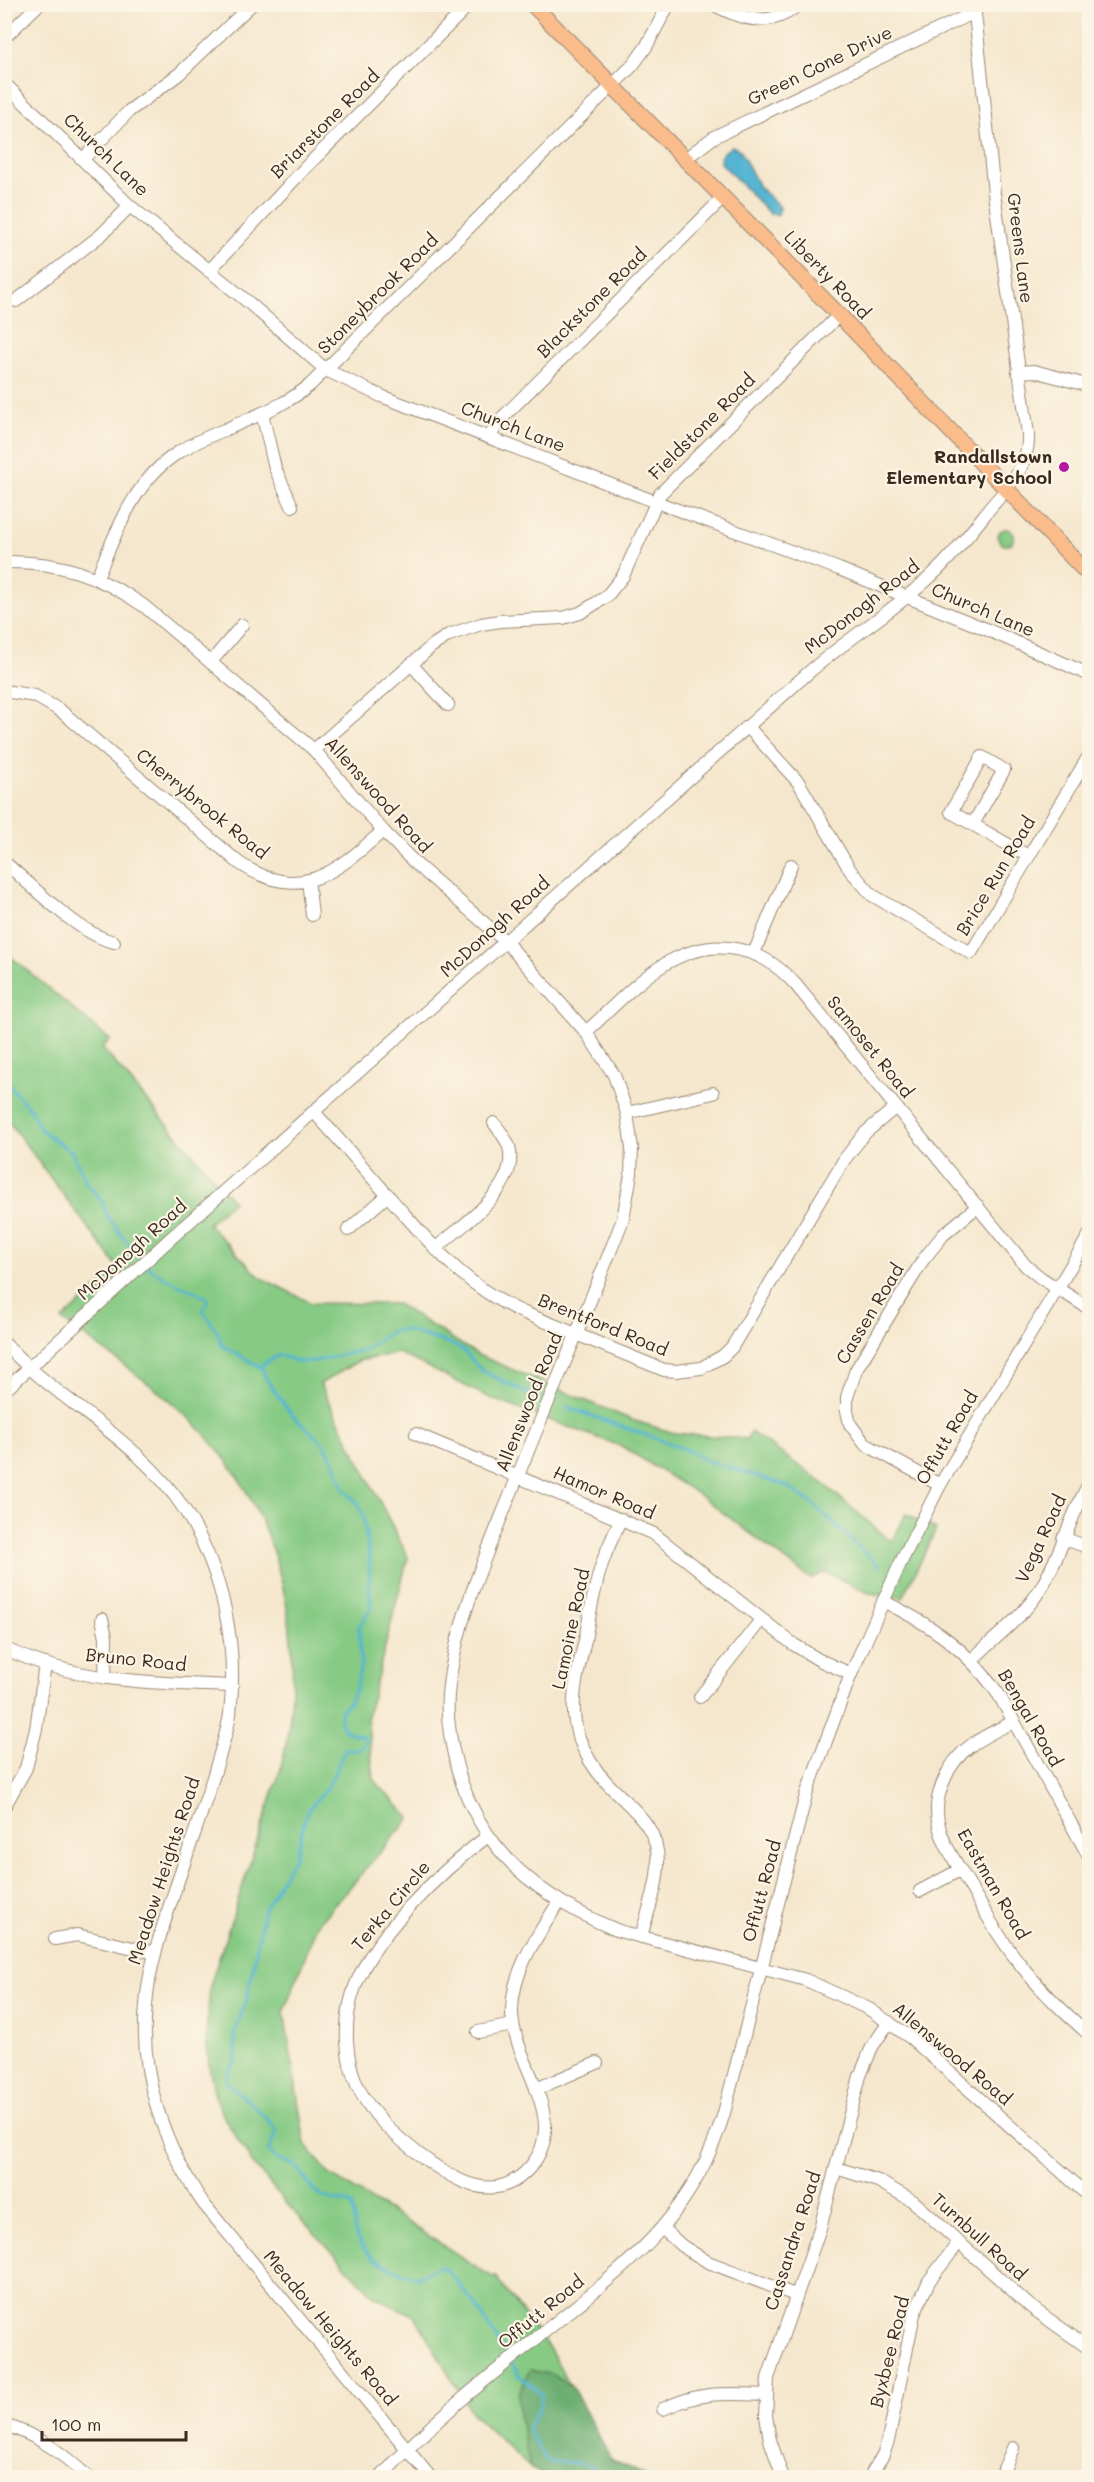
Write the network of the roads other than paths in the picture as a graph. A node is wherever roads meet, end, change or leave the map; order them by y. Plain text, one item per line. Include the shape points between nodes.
1 (39, 4) edge
2 (252, 4) edge
3 (470, 4) edge
4 (532, 4) edge
5 (669, 4) edge
6 (712, 4) edge
7 (799, 4) edge
8 (975, 8) edge
9 (4, 38) edge
10 (4, 83) edge
11 (613, 86) junction
12 (84, 158) junction
13 (685, 159) junction
14 (723, 197) junction
15 (130, 206) junction
16 (209, 271) junction
17 (16, 301) dead end
18 (839, 315) junction
19 (326, 370) junction
20 (1018, 372) junction
21 (1089, 386) edge
22 (262, 412) junction
23 (489, 436) junction
24 (1006, 489) junction
25 (656, 502) junction
26 (292, 506) dead end
27 (4, 562) edge
28 (1089, 576) edge
29 (96, 577) junction
30 (904, 597) junction
31 (242, 625) dead end
32 (212, 663) junction
33 (411, 664) junction
34 (1089, 675) edge
35 (4, 691) edge
36 (448, 705) dead end
37 (748, 727) junction
38 (314, 750) junction
39 (1089, 754) edge
40 (973, 824) junction
41 (383, 831) junction
42 (1028, 856) junction
43 (4, 862) edge
44 (791, 865) dead end
45 (308, 880) junction
46 (312, 915) dead end
47 (505, 941) junction
48 (114, 942) dead end
49 (754, 953) junction
50 (586, 1032) junction
51 (713, 1093) dead end
52 (896, 1107) junction
53 (315, 1113) junction
54 (627, 1113) junction
55 (494, 1123) dead end
56 (388, 1195) junction
57 (978, 1206) junction
58 (348, 1230) dead end
59 (1089, 1234) edge
60 (435, 1249) junction
61 (1057, 1288) junction
62 (1089, 1309) edge
63 (576, 1335) junction
64 (4, 1343) edge
65 (29, 1368) junction
66 (4, 1390) edge
67 (416, 1434) dead end
68 (518, 1476) junction
69 (1089, 1482) edge
70 (940, 1485) junction
71 (621, 1518) junction
72 (1063, 1538) junction
73 (1089, 1548) edge
74 (883, 1601) junction
75 (102, 1619) dead end
76 (761, 1620) junction
77 (4, 1648) edge
78 (972, 1660) junction
79 (45, 1664) junction
80 (851, 1674) junction
81 (105, 1678) junction
82 (232, 1686) junction
83 (700, 1697) dead end
84 (1013, 1722) junction
85 (4, 1807) edge
86 (488, 1836) junction
87 (1089, 1858) edge
88 (960, 1870) junction
89 (920, 1891) dead end
90 (559, 1902) junction
91 (640, 1937) junction
92 (54, 1939) dead end
93 (155, 1953) junction
94 (760, 1968) junction
95 (890, 2022) junction
96 (513, 2025) junction
97 (478, 2032) dead end
98 (1089, 2035) edge
99 (597, 2063) dead end
100 (536, 2089) junction
101 (836, 2168) junction
102 (1089, 2197) edge
103 (663, 2229) junction
104 (959, 2242) junction
105 (795, 2295) junction
106 (1089, 2349) edge
107 (765, 2395) junction
108 (663, 2409) dead end
109 (4, 2425) edge
110 (1013, 2448) dead end
111 (406, 2449) junction
112 (89, 2478) edge
113 (380, 2478) edge
114 (431, 2478) edge
115 (783, 2478) edge
116 (869, 2478) edge
117 (1000, 2478) edge

1 - 9 street
2 - 12 street via 179,74 129,111
3 - 16 street, Briarstone Road via 306,167
4 - 11 main road, Liberty Road
5 - 11 street, Stoneybrook Road via 646,47
6 - 7 street via 750,20 781,16
8 - 13 street, Green Cone Drive via 714,137
8 - 20 street, Greens Lane
10 - 12 street, Church Lane
11 - 13 main road, Liberty Road
11 - 19 street, Stoneybrook Road
12 - 15 street, Church Lane
13 - 14 main road, Liberty Road
14 - 18 main road, Liberty Road
14 - 23 street, Blackstone Road via 500,420
15 - 16 street, Church Lane
15 - 17 street via 101,235
16 - 19 street, Church Lane
18 - 24 main road, Liberty Road
18 - 25 street, Fieldstone Road
19 - 22 street, Stoneybrook Road via 298,395
19 - 23 street, Church Lane via 381,396
20 - 21 street via 1034,370
20 - 24 street, Greens Lane via 1028,451
22 - 26 street via 275,468
22 - 29 street, Stoneybrook Road via 178,452 163,465 135,496
23 - 25 street, Church Lane
24 - 28 main road, Liberty Road
24 - 30 street, McDonogh Road via 945,562
25 - 30 street, Church Lane
25 - 33 street, Fieldstone Road via 623,576 592,607 563,618 500,621 464,629 432,646
27 - 29 street, Allenswood Road via 53,565
29 - 32 street, Allenswood Road via 144,606
30 - 34 street, Church Lane
30 - 37 street, McDonogh Road via 843,643
31 - 32 street
32 - 38 street, Allenswood Road
33 - 36 street
33 - 38 street, Fieldstone Road
35 - 45 street, Cherrybrook Road via 35,696 61,711 254,872 280,881
37 - 42 street, Brice Run Road via 799,783 850,870 872,896 971,953
37 - 47 street, McDonogh Road
38 - 41 street, Allenswood Road
39 - 42 street, Brice Run Road
40 - 40 street via 951,812 982,757 1004,770
40 - 42 street
41 - 45 street, Cherrybrook Road via 335,870
41 - 47 street, Allenswood Road
43 - 48 street via 80,926
44 - 49 street
45 - 46 street
47 - 50 street, Allenswood Road
47 - 53 street, McDonogh Road
49 - 50 street, Samoset Road via 716,947 681,955 653,972
49 - 52 street, Samoset Road via 783,970
50 - 54 street, Allenswood Road via 614,1075
51 - 54 street
52 - 57 street, Samoset Road
52 - 63 street, Brentford Road via 864,1133 844,1160 739,1337 723,1356 701,1368 676,1371 649,1365
53 - 56 street, Brentford Road
53 - 65 street, McDonogh Road
54 - 63 street, Allenswood Road via 632,1148 628,1197
55 - 60 street via 510,1149 503,1182 489,1202
56 - 58 street
56 - 60 street, Brentford Road
57 - 61 street, Samoset Road via 1026,1266
57 - 70 street, Cassen Road via 943,1235 923,1260 856,1370 847,1397 850,1424 865,1444
59 - 61 street, Offutt Road
60 - 63 street, Brentford Road via 485,1293
61 - 62 street, Samoset Road
61 - 70 street, Offutt Road
63 - 68 street, Allenswood Road
64 - 65 street, Meadow Heights Road
65 - 66 street, McDonogh Road
65 - 82 street, Meadow Heights Road via 150,1466 185,1511 206,1549 225,1611
67 - 68 street, Hamor Road
68 - 71 street, Hamor Road
68 - 86 street, Allenswood Road via 459,1636 448,1697 449,1727 462,1783
69 - 72 street, Vega Road
70 - 74 street, Offutt Road
71 - 76 street, Hamor Road via 654,1534
71 - 91 street, Lamoine Road via 599,1576 576,1679 574,1714 584,1751 595,1768 641,1814 654,1837 657,1876
72 - 73 street
72 - 78 street, Vega Road via 1035,1597
74 - 78 street, Bengal Road via 935,1629
74 - 80 street, Offutt Road
75 - 81 street via 106,1637
76 - 80 street, Hamor Road via 806,1653
76 - 83 street
77 - 79 street, Bruno Road
78 - 84 street, Bengal Road via 999,1695
79 - 81 street, Bruno Road
79 - 85 street via 27,1768
80 - 94 street, Offutt Road via 809,1787
81 - 82 street, Bruno Road
82 - 93 street, Meadow Heights Road via 222,1748
84 - 87 street, Bengal Road
84 - 88 street, Eastman Road via 962,1751 944,1779 937,1808 939,1824
86 - 90 street, Allenswood Road via 524,1876
86 - 100 street, Terka Circle via 441,1874 370,1954 359,1975 347,2018 350,2062 368,2103 392,2133 446,2175 474,2186 501,2186 532,2165 546,2125
88 - 89 street
88 - 98 street, Eastman Road via 1017,1961 1055,2005
90 - 91 street, Allenswood Road via 598,1923
90 - 96 street, Terka Circle via 521,1965 513,1996
91 - 94 street, Allenswood Road
92 - 93 street via 77,1935
93 - 111 street, Meadow Heights Road via 145,2008 147,2059 169,2144 203,2203
94 - 95 street, Allenswood Road via 826,1988
94 - 103 street, Offutt Road via 718,2133 696,2181
95 - 101 street, Cassandra Road via 866,2060
95 - 102 street, Allenswood Road
96 - 97 street
96 - 100 street, Terka Circle
99 - 100 street
101 - 104 street, Turnbull Road via 860,2174 913,2201
101 - 105 street, Cassandra Road via 820,2228
103 - 105 street via 708,2262
103 - 111 street, Offutt Road via 625,2266
104 - 106 street, Turnbull Road via 1030,2307
104 - 116 street, Byxbee Road via 933,2275 914,2314 888,2441
105 - 107 street, Cassandra Road via 773,2357
107 - 108 street via 706,2394
107 - 115 street, Cassandra Road via 770,2440
109 - 112 street via 51,2445
110 - 117 street
111 - 113 street, Offutt Road
111 - 114 street, Meadow Heights Road

